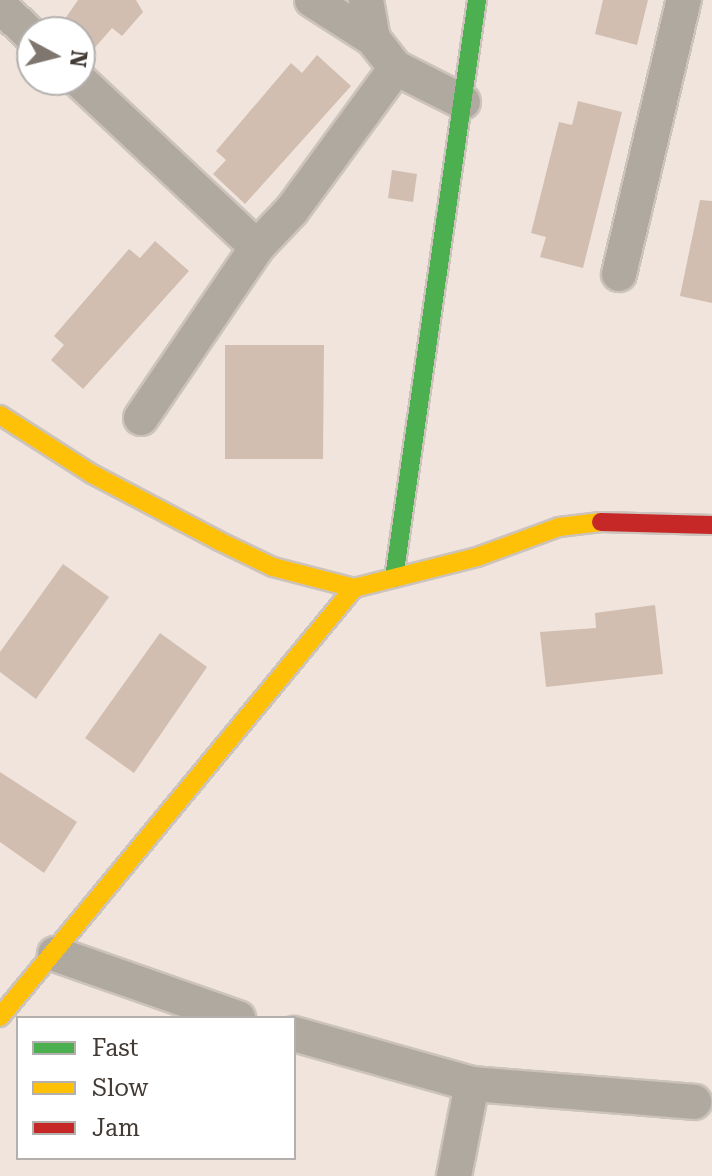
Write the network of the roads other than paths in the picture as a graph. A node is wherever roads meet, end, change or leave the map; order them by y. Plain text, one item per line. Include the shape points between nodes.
1 (312, 0) edge
2 (366, 0) edge
3 (477, 0) edge
4 (684, 0) edge
5 (0, 6) edge
6 (16, 21) edge
7 (373, 39) junction
8 (396, 68) junction
9 (96, 96) edge
10 (463, 102) junction
11 (257, 247) junction
12 (619, 274) dead end
13 (0, 415) edge
14 (141, 418) dead end
15 (712, 525) edge
16 (394, 578) junction
17 (354, 588) junction
18 (55, 954) junction
19 (232, 1016) edge
20 (0, 1017) edge
21 (296, 1035) edge
22 (472, 1084) junction
23 (694, 1102) dead end
24 (454, 1176) edge

1 - 7 street
2 - 7 street
3 - 10 street
4 - 12 street
5 - 6 street
7 - 8 street
8 - 10 street
8 - 11 street via 292,210
9 - 11 street
10 - 16 street
11 - 14 street
13 - 17 street via 92,474 219,541 273,567
15 - 16 street via 622,519 559,527 477,557
16 - 17 street
17 - 18 street
18 - 19 street
18 - 20 street
21 - 22 street
22 - 23 street
22 - 24 street

